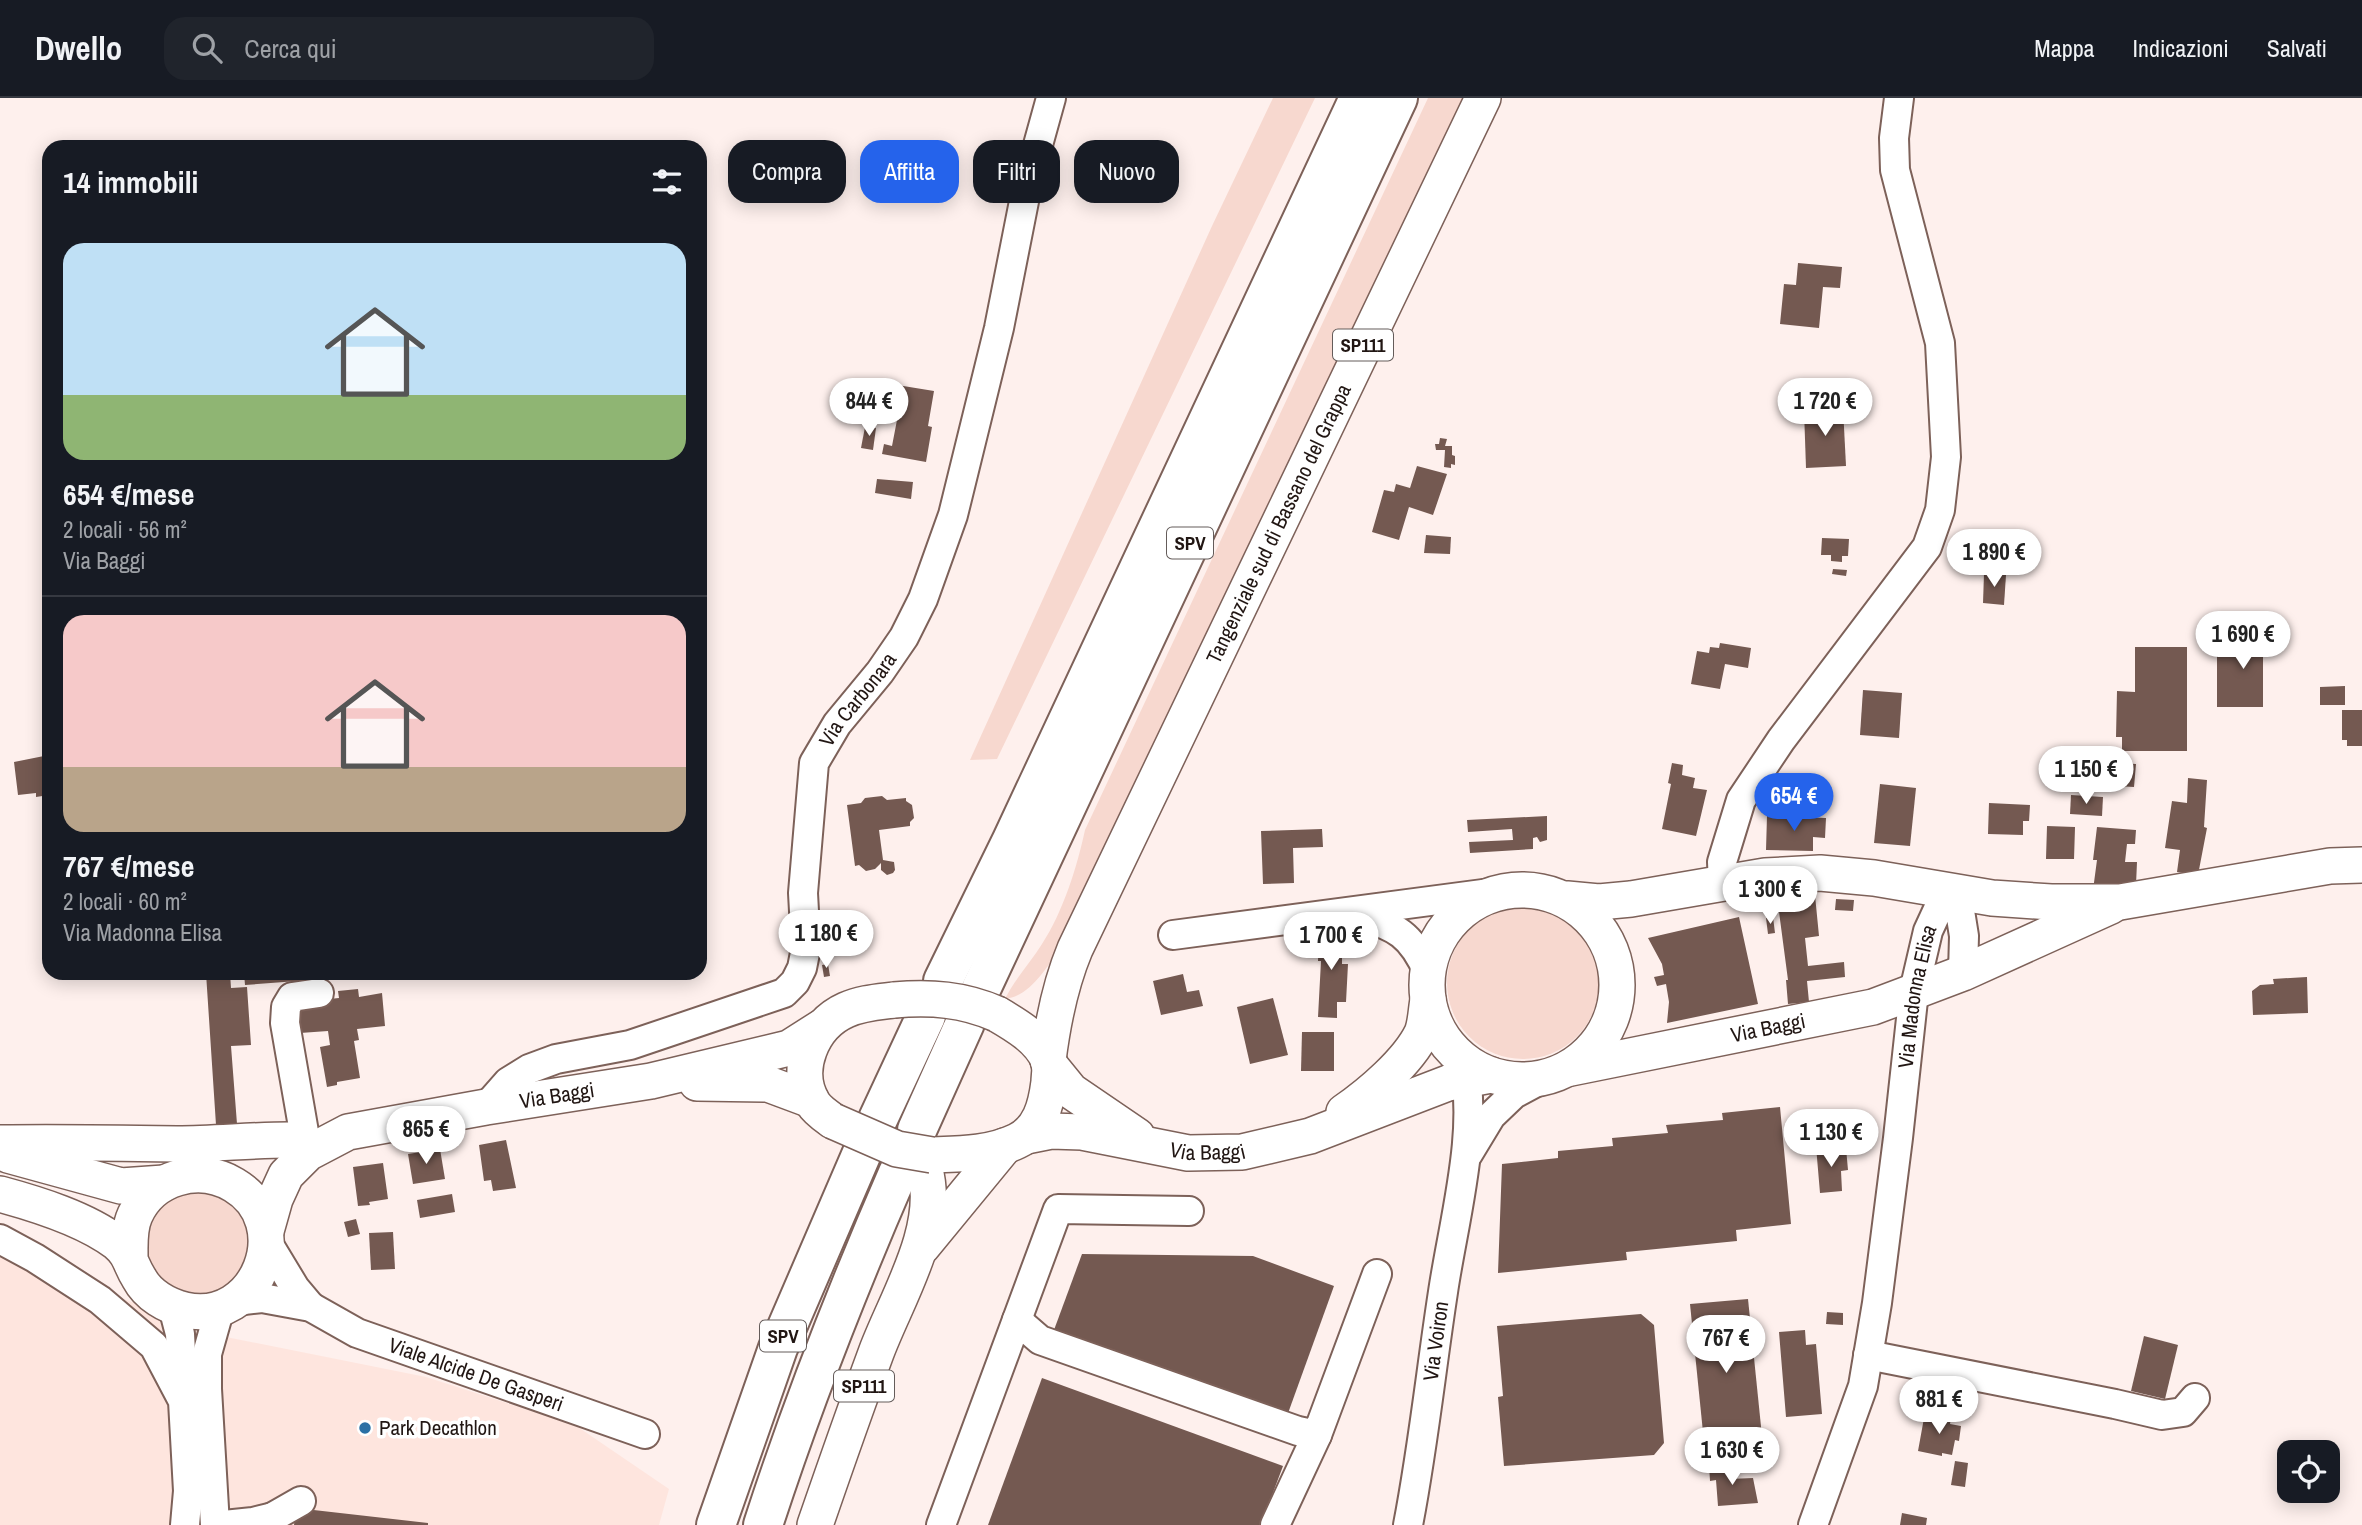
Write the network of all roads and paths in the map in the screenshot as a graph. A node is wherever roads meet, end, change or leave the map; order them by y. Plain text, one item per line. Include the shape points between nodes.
1 (1051, 98) edge
2 (1359, 98) edge
3 (1398, 98) edge
4 (1483, 98) edge
5 (1899, 98) edge
6 (2362, 865) edge
7 (1723, 883) junction
8 (1498, 892) junction
9 (1946, 892) junction
10 (1567, 900) junction
11 (2120, 902) junction
12 (1351, 912) junction
13 (1173, 935) dead end
14 (1075, 949) junction
15 (1963, 973) junction
16 (943, 981) dead end
17 (1428, 986) junction
18 (1914, 992) junction
19 (319, 993) dead end
20 (910, 1008) junction
21 (986, 1009) junction
22 (822, 1027) junction
23 (1049, 1062) junction
24 (1473, 1071) junction
25 (1556, 1073) junction
26 (651, 1081) junction
27 (1423, 1092) junction
28 (486, 1107) junction
29 (822, 1110) junction
30 (1468, 1121) junction
31 (348, 1132) junction
32 (1310, 1136) junction
33 (297, 1139) junction
34 (1015, 1141) junction
35 (1145, 1142) junction
36 (0, 1143) edge
37 (901, 1150) junction
38 (0, 1153) edge
39 (1464, 1160) junction
40 (209, 1175) junction
41 (164, 1183) junction
42 (0, 1194) edge
43 (1189, 1211) dead end
44 (266, 1236) junction
45 (0, 1239) edge
46 (919, 1249) junction
47 (130, 1256) junction
48 (1377, 1274) dead end
49 (228, 1305) junction
50 (173, 1307) junction
51 (311, 1307) junction
52 (1017, 1320) junction
53 (1868, 1355) junction
54 (2195, 1398) dead end
55 (183, 1401) junction
56 (645, 1434) dead end
57 (1317, 1435) junction
58 (301, 1501) dead end
59 (269, 1521) edge
60 (185, 1525) edge
61 (195, 1525) edge
62 (214, 1525) edge
63 (225, 1525) edge
64 (716, 1525) edge
65 (763, 1525) edge
66 (816, 1525) edge
67 (942, 1525) edge
68 (1275, 1525) edge
69 (1408, 1525) edge
70 (1813, 1525) edge

1 - 28 street, Via Carbonara via 1028,181 983,398 923,599 904,637 837,724 814,764 803,893 806,947 795,982 784,993 630,1045 529,1069 508,1082
2 - 16 highway, SPV
3 - 21 highway, SPV
4 - 14 main road, Tangenziale sud di Bassano del Grappa / SP111
5 - 7 street via 1895,170 1940,343 1946,457 1940,510 1927,547 1741,800 1722,862
6 - 11 main road, Via Baggi via 2330,866
7 - 9 main road, Via Baggi via 1820,873
7 - 10 main road, Via Baggi via 1631,899
8 - 10 main road, Via Baggi via 1545,891
8 - 12 street, Via Baggi
8 - 17 main road, Via Baggi via 1472,903 1451,921 1435,945
9 - 11 main road, Via Baggi via 2051,902
9 - 15 street via 1960,911
9 - 18 street, Via Madonna Elisa via 1928,931
10 - 25 main road, Via Baggi via 1588,914 1604,934 1615,958 1618,984 1605,1033 1589,1054
11 - 15 main road, Via Baggi
12 - 13 street, Via Baggi
12 - 17 street, Via Baggi via 1394,927 1417,948
14 - 21 main road, Tangenziale sud di Bassano del Grappa / SP111 via 1054,981 1022,1005
14 - 23 main road, Tangenziale sud di Bassano del Grappa / SP111 via 1061,982
15 - 18 main road, Via Baggi
17 - 24 main road, Via Baggi via 1434,1022
17 - 32 main road, Via Baggi via 1422,1032 1399,1064 1372,1093
18 - 25 main road, Via Baggi via 1873,1007
18 - 53 street, Via Madonna Elisa
19 - 33 street via 292,997 286,1007
20 - 21 main road, bridge via 923,997
20 - 22 main road via 845,1010
20 - 37 highway, SPV
21 - 23 main road via 1021,1028
21 - 37 highway, SPV
22 - 26 main road, Via Baggi via 789,1048
22 - 29 main road via 804,1067 806,1083
23 - 34 main road, Tangenziale sud di Bassano del Grappa / SP111 via 1046,1104 1039,1121
23 - 35 main road, Via Baggi via 1071,1091
24 - 25 main road, Via Baggi via 1508,1079
24 - 27 main road, Via Baggi
24 - 30 street, Via Voiron
25 - 39 street, Via Voiron via 1514,1094 1491,1116
26 - 28 main road, Via Baggi
26 - 29 main road, Via Baggi via 768,1084
27 - 30 street via 1442,1096
27 - 32 main road, Via Baggi
28 - 31 main road, Via Baggi
29 - 37 main road, bridge
30 - 39 street, Via Voiron
31 - 33 main road
31 - 44 main road, Via Baggi via 308,1153 286,1175
32 - 35 main road, Via Baggi via 1242,1152 1188,1153
33 - 36 main road
33 - 40 main road via 239,1168
34 - 35 main road, Via Baggi via 1051,1131
34 - 37 main road via 973,1154
34 - 46 main road, Tangenziale sud di Bassano del Grappa / SP111
37 - 46 main road, Tangenziale sud di Bassano del Grappa / SP111 via 929,1183
37 - 64 highway, SPV via 778,1348
37 - 65 highway, SPV
38 - 41 main road via 121,1186
39 - 69 street, Via Voiron
40 - 41 main road via 186,1175
40 - 44 main road, Viale Alcide De Gasperi via 240,1188 252,1200
41 - 47 main road via 136,1214
42 - 47 main road, Viale Alcide De Gasperi via 79,1222
43 - 52 street via 1058,1209
44 - 49 main road via 259,1275 249,1290
44 - 51 street, Viale Alcide De Gasperi
45 - 55 street via 100,1300 154,1346
46 - 66 main road, Tangenziale sud di Bassano del Grappa / SP111 via 881,1340
47 - 50 main road, Viale Alcide De Gasperi via 153,1296
48 - 57 street
49 - 50 main road, Viale Alcide De Gasperi via 205,1312
49 - 51 street, Viale Alcide De Gasperi via 262,1298
49 - 62 street via 207,1354
50 - 55 street via 180,1334
51 - 56 street, Viale Alcide De Gasperi via 357,1333
52 - 57 street via 1040,1340
52 - 67 street
53 - 54 street via 2162,1415 2183,1412
53 - 70 street, Via Madonna Elisa via 1863,1386
55 - 60 street via 188,1491
57 - 68 street
58 - 59 street
59 - 63 street
61 - 62 street

